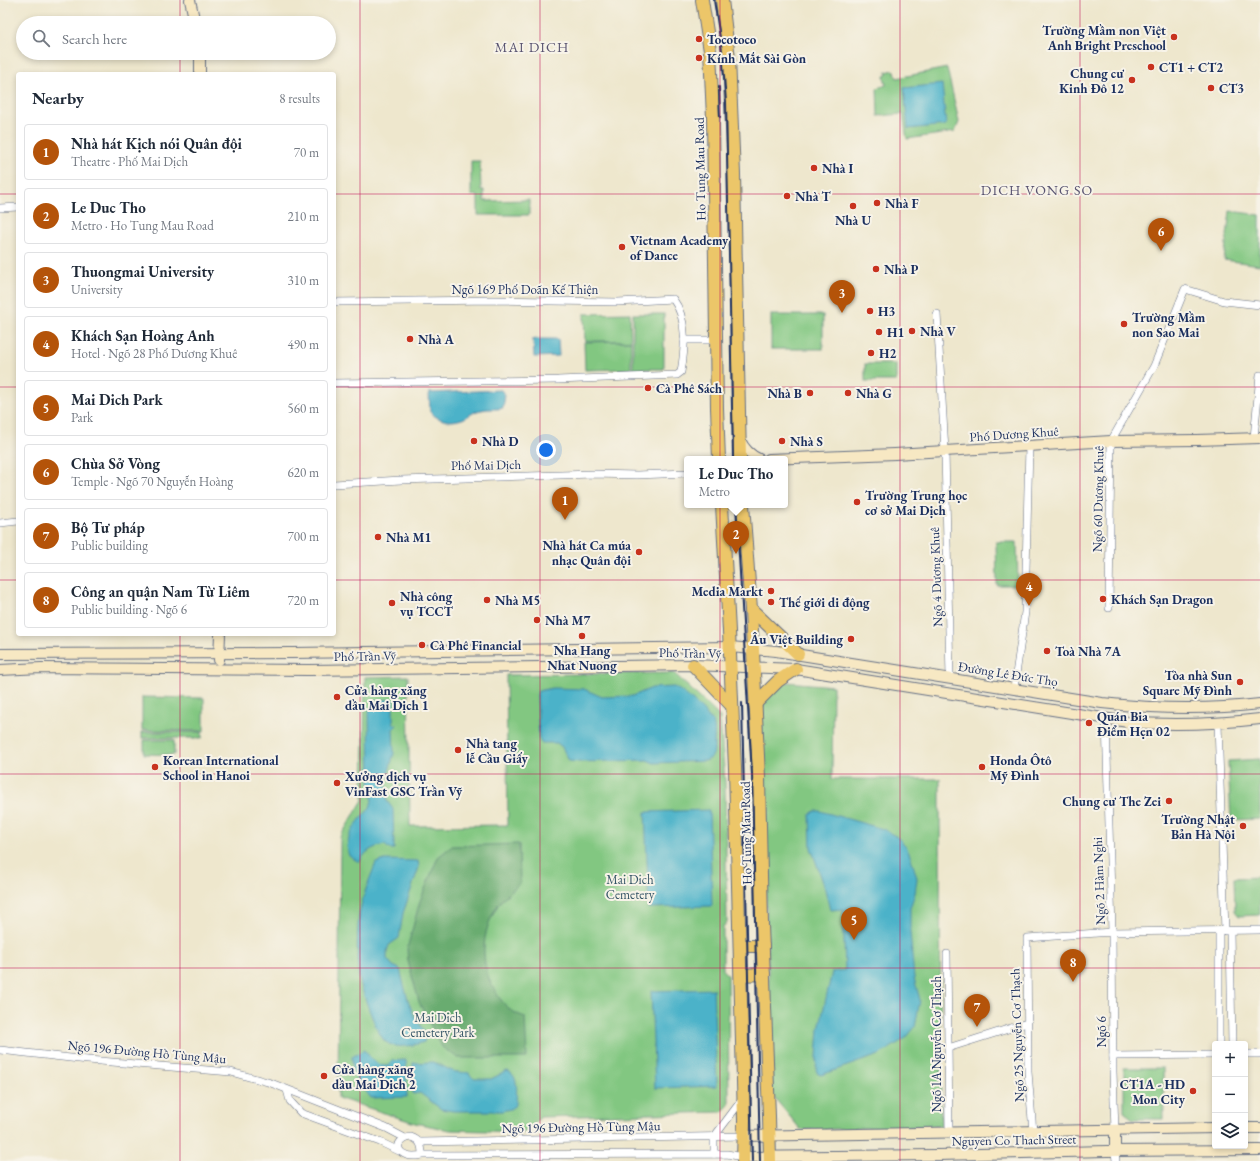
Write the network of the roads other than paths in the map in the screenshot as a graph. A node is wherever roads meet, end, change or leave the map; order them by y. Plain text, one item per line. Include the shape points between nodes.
1 (190, 0) edge
2 (702, 0) edge
3 (722, 0) edge
4 (193, 16) edge
5 (200, 60) edge
6 (200, 72) edge
7 (0, 208) edge
8 (16, 208) edge
9 (714, 212) junction
10 (735, 212) junction
11 (715, 250) junction
12 (736, 251) junction
13 (336, 302) edge
14 (1260, 305) edge
15 (937, 314) dead end
16 (684, 340) junction
17 (716, 340) junction
18 (1260, 375) edge
19 (336, 383) edge
20 (1257, 438) edge
21 (740, 440) junction
22 (1111, 441) junction
23 (1029, 446) junction
24 (945, 451) junction
25 (719, 456) edge
26 (740, 456) edge
27 (754, 456) edge
28 (788, 458) edge
29 (684, 473) edge
30 (336, 484) edge
31 (722, 508) edge
32 (743, 508) edge
33 (16, 520) edge
34 (0, 523) edge
35 (1109, 608) dead end
36 (751, 609) junction
37 (220, 636) edge
38 (730, 646) junction
39 (753, 648) junction
40 (0, 654) edge
41 (219, 654) junction
42 (798, 654) junction
43 (811, 657) junction
44 (693, 665) junction
45 (731, 667) junction
46 (218, 668) junction
47 (754, 668) junction
48 (796, 669) junction
49 (0, 670) edge
50 (810, 670) junction
51 (950, 678) junction
52 (1014, 688) junction
53 (755, 704) junction
54 (1260, 704) edge
55 (732, 706) junction
56 (1106, 719) junction
57 (1260, 720) edge
58 (1218, 724) junction
59 (1260, 930) edge
60 (1225, 931) junction
61 (1112, 932) junction
62 (740, 946) junction
63 (763, 946) junction
64 (947, 954) dead end
65 (764, 974) junction
66 (741, 975) junction
67 (1027, 1022) junction
68 (1219, 1041) edge
69 (1232, 1041) edge
70 (948, 1048) junction
71 (1, 1050) edge
72 (1248, 1054) edge
73 (1260, 1054) edge
74 (1212, 1055) edge
75 (1113, 1056) junction
76 (287, 1090) junction
77 (744, 1097) junction
78 (1212, 1128) edge
79 (1248, 1128) edge
80 (1260, 1128) edge
81 (1115, 1131) junction
82 (1032, 1132) junction
83 (949, 1133) junction
84 (769, 1135) junction
85 (744, 1136) junction
86 (714, 1137) junction
87 (406, 1138) junction
88 (420, 1142) junction
89 (1260, 1150) edge
90 (714, 1154) junction
91 (422, 1155) junction
92 (401, 1156) edge
93 (1115, 1156) edge
94 (870, 1158) edge
95 (743, 1159) edge
96 (770, 1159) edge
97 (415, 1160) edge

1 - 4 main road
2 - 9 highway, Ho Tung Mau Road via 710,50 714,118
3 - 10 highway via 729,58
5 - 6 main road
7 - 8 street
9 - 10 highway
9 - 11 highway, Ho Tung Mau Road
10 - 12 highway
11 - 12 highway
11 - 17 highway, Ho Tung Mau Road
12 - 21 highway
13 - 16 street, Ngõ 169 Phố Doãn Kế Thiện via 618,302 673,299 681,312
14 - 22 street, Ngõ 60 Dương Khuê via 1224,301 1185,289 1154,366
15 - 24 street, Ngõ 4 Dương Khuê
16 - 17 street
16 - 19 street via 681,372 676,375 558,380
17 - 25 highway, Ho Tung Mau Road
18 - 20 street
20 - 22 main road, Phố Dương Khuê
21 - 26 highway
21 - 27 main road via 748,453
22 - 23 main road, Phố Dương Khuê
22 - 35 street, Ngõ 60 Dương Khuê
23 - 24 main road, Phố Dương Khuê
23 - 52 street via 1025,612
24 - 28 main road, Phố Dương Khuê
24 - 51 street, Ngõ 4 Dương Khuê
29 - 30 street, Phố Mai Dịch
31 - 38 highway, Ho Tung Mau Road
32 - 36 highway, Ho Tung Mau Road
33 - 34 street
36 - 39 highway, Ho Tung Mau Road
36 - 42 highway
37 - 41 main road
38 - 39 main road, Phố Trần Vỹ
38 - 41 main road, Phố Trần Vỹ
38 - 45 highway, Ho Tung Mau Road
39 - 42 main road, Đường Lê Đức Thọ
39 - 47 highway, Ho Tung Mau Road
40 - 41 main road, Phố Trần Vỹ
41 - 46 main road
42 - 43 main road, Đường Lê Đức Thọ
43 - 50 main road
43 - 51 main road, Đường Lê Đức Thọ
44 - 45 main road, Phố Trần Vỹ
44 - 46 main road, Phố Trần Vỹ via 316,670
44 - 55 highway
45 - 47 main road, Phố Trần Vỹ
45 - 55 highway, Ho Tung Mau Road
46 - 49 main road, Phố Trần Vỹ
47 - 48 main road
47 - 53 highway, Ho Tung Mau Road
48 - 50 main road
48 - 53 highway via 778,681
50 - 56 main road
51 - 52 main road, Đường Lê Đức Thọ
52 - 54 main road, Đường Lê Đức Thọ via 1138,707 1215,708
53 - 63 highway, Ho Tung Mau Road
55 - 62 highway, Ho Tung Mau Road
56 - 58 main road via 1150,724
56 - 61 street, Ngõ 2 Hàm Nghi
57 - 58 main road
58 - 60 street
59 - 60 street, Ngõ 2 Hàm Nghi
60 - 61 street, Ngõ 2 Hàm Nghi
60 - 68 street
60 - 69 street
61 - 67 street, Ngõ 25 Nguyễn Cơ Thạch via 1027,938
61 - 75 street, Ngõ 6
62 - 63 highway
62 - 66 highway, Ho Tung Mau Road
63 - 65 highway, Ho Tung Mau Road
64 - 70 street, Ngõ 1A Nguyễn Cơ Thạch
65 - 66 highway
65 - 84 highway, Ho Tung Mau Road
66 - 77 highway, Ho Tung Mau Road
67 - 70 street
67 - 82 street, Ngõ 25 Nguyễn Cơ Thạch
70 - 83 street, Ngõ 1A Nguyễn Cơ Thạch
71 - 76 street, Ngõ 196 Đường Hồ Tùng Mậu via 231,1072
72 - 73 street
74 - 75 street
75 - 81 street, Ngõ 6
76 - 87 street, Ngõ 196 Đường Hồ Tùng Mậu
76 - 92 street via 290,1101 301,1113 380,1142
77 - 85 highway, Ho Tung Mau Road
77 - 86 street
78 - 81 main road, Nguyen Co Thach Street
79 - 80 main road
81 - 82 main road, Nguyen Co Thach Street
81 - 93 main road
82 - 83 main road, Nguyen Co Thach Street
83 - 84 main road, Nguyen Co Thach Street
84 - 85 main road, Nguyen Co Thach Street
84 - 96 highway, Ho Tung Mau Road
85 - 86 street, Ngõ 196 Đường Hồ Tùng Mậu
85 - 95 highway, Ho Tung Mau Road
86 - 88 street, Ngõ 196 Đường Hồ Tùng Mậu
86 - 90 street
87 - 88 street via 416,1138
87 - 92 street via 399,1145
88 - 91 street
89 - 93 main road, Nguyen Co Thach Street
90 - 91 street, Ngõ 196 Đường Hồ Tùng Mậu
90 - 95 street, Ngõ 196 Đường Hồ Tùng Mậu via 727,1154
91 - 97 street
92 - 97 street
93 - 94 main road, Nguyen Co Thach Street via 938,1155
94 - 96 main road, Nguyen Co Thach Street
95 - 96 main road, Nguyen Co Thach Street

